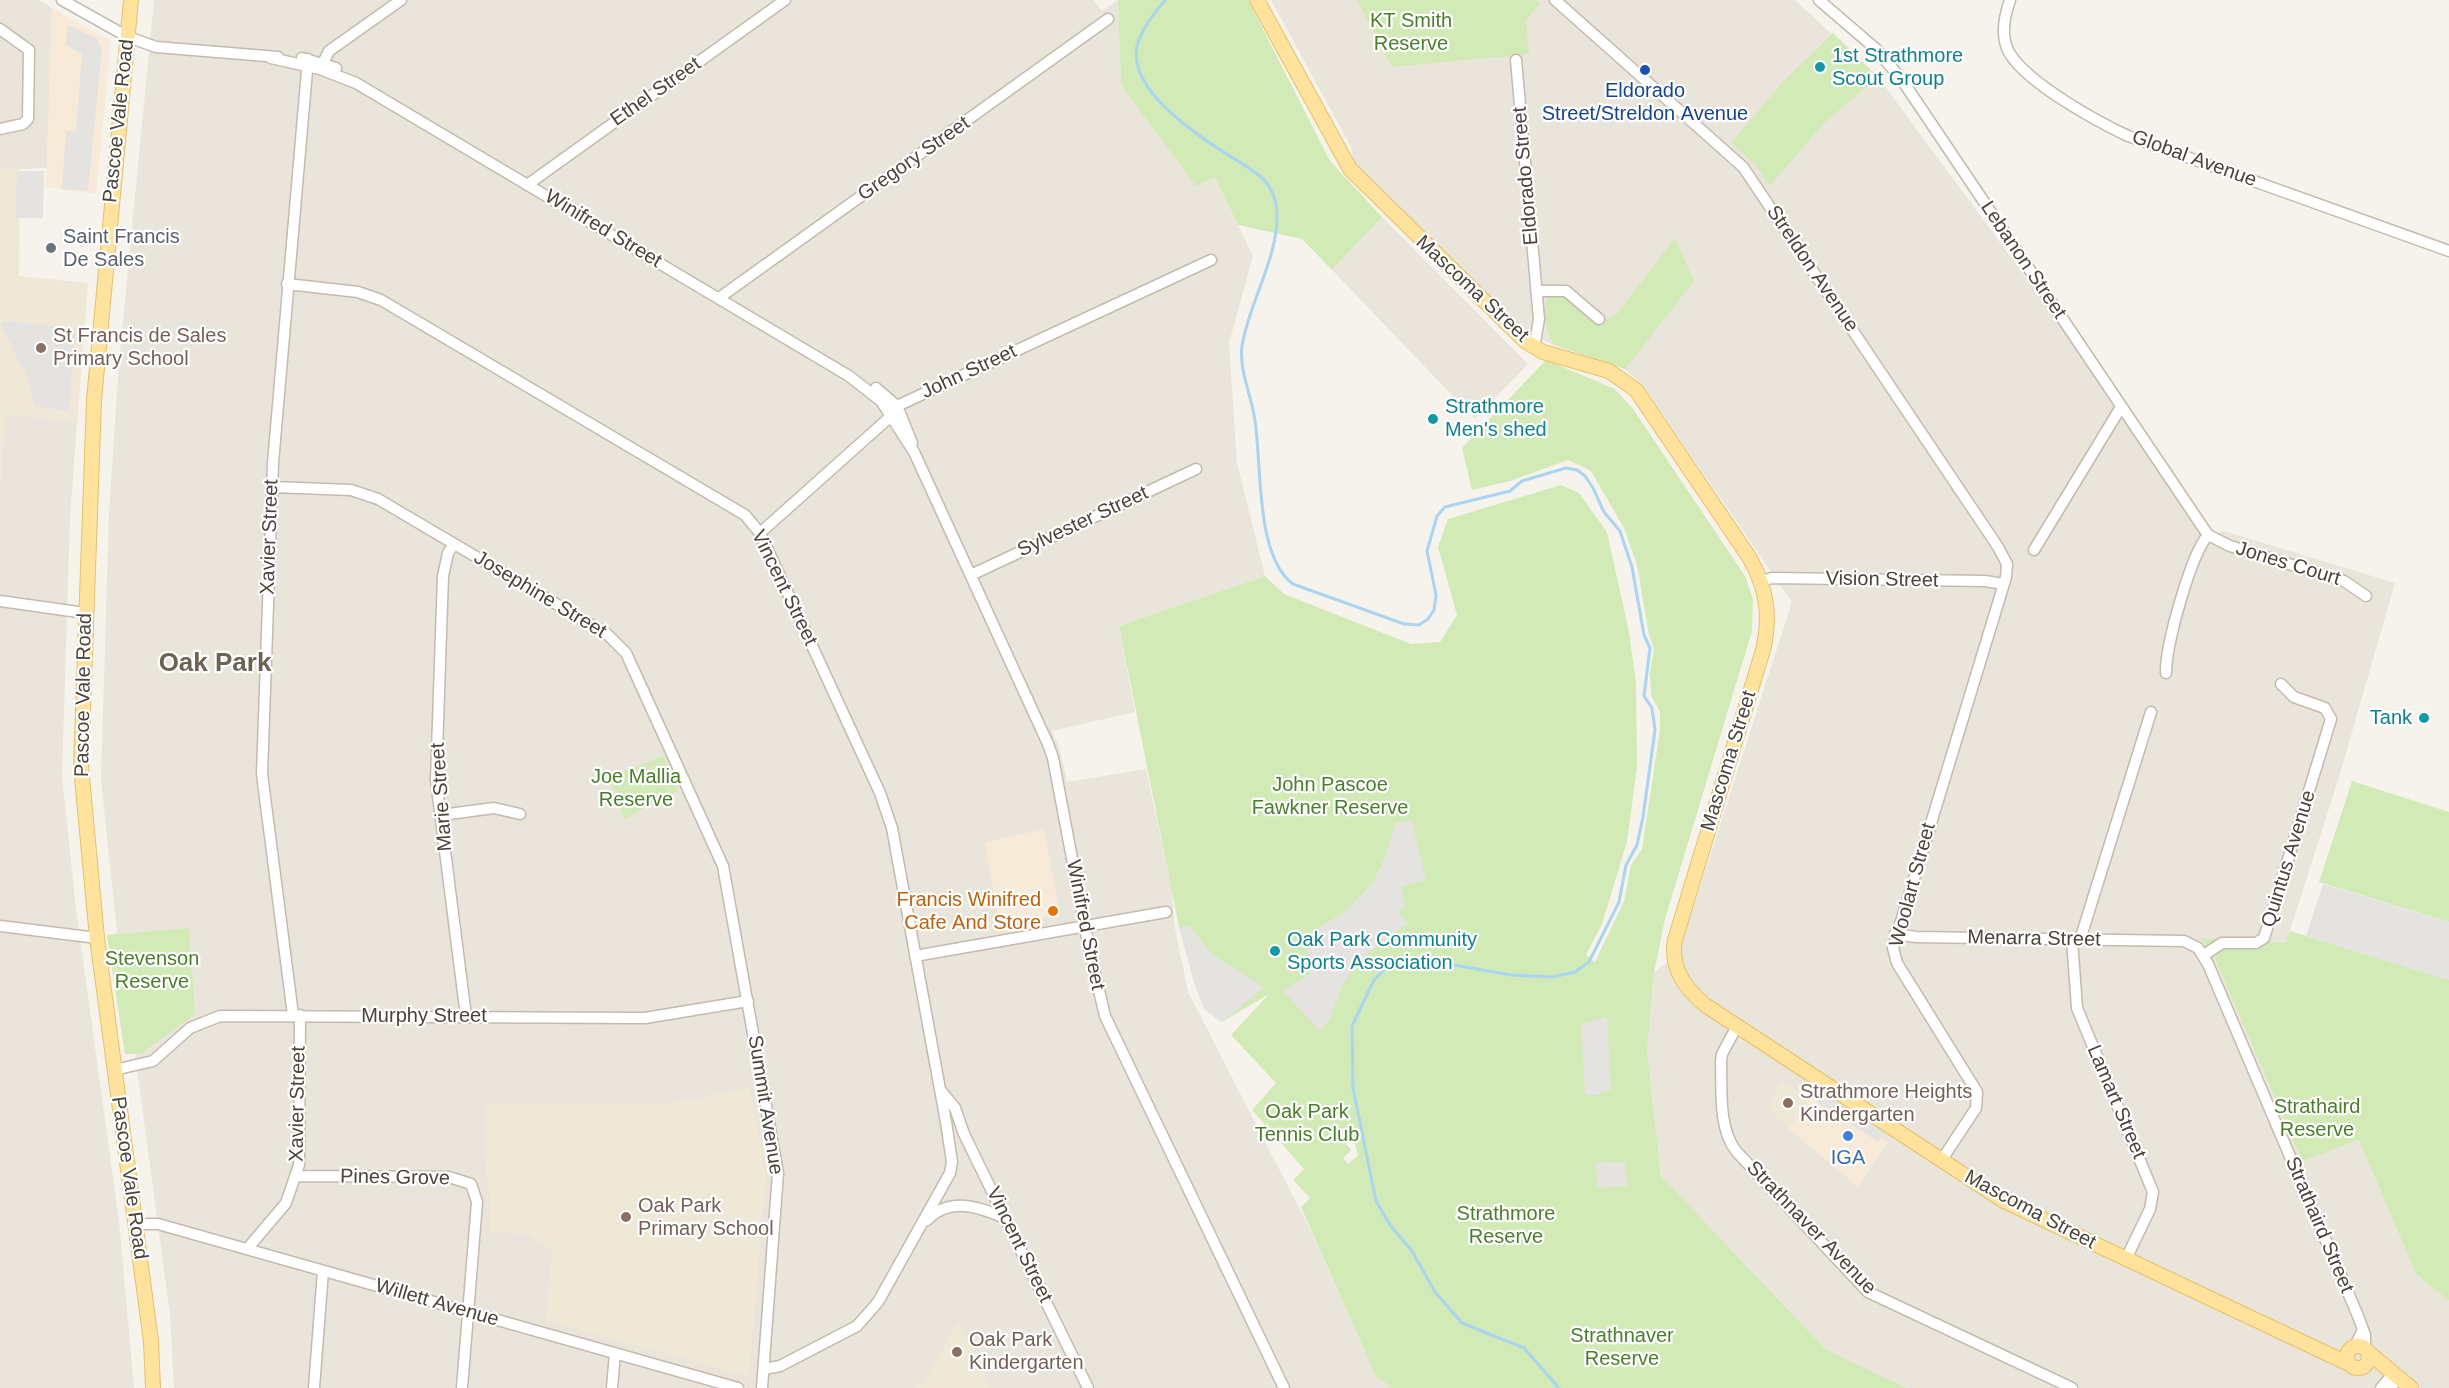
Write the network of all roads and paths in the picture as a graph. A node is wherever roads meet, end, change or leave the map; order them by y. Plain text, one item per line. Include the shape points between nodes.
1 (62, 0) edge
2 (131, 0) edge
3 (401, 0) edge
4 (785, 0) edge
5 (1257, 0) edge
6 (1555, 0) edge
7 (1819, 0) edge
8 (2010, 0) edge
9 (1108, 19) dead end
10 (0, 29) edge
11 (128, 37) junction
12 (1516, 60) dead end
13 (307, 63) junction
14 (321, 66) junction
15 (0, 129) edge
16 (527, 184) junction
17 (2449, 251) edge
18 (1211, 260) dead end
19 (286, 284) junction
20 (1536, 291) junction
21 (719, 298) junction
22 (1599, 319) dead end
23 (1534, 348) junction
24 (849, 376) junction
25 (897, 406) junction
26 (2121, 407) junction
27 (890, 417) junction
28 (914, 452) junction
29 (1196, 469) dead end
30 (272, 487) junction
31 (760, 533) junction
32 (2208, 535) junction
33 (453, 544) junction
34 (2034, 550) dead end
35 (971, 575) junction
36 (1761, 581) junction
37 (2003, 584) junction
38 (2366, 596) dead end
39 (0, 601) edge
40 (85, 613) junction
41 (2166, 673) dead end
42 (2281, 684) dead end
43 (2151, 712) dead end
44 (520, 814) dead end
45 (441, 815) junction
46 (1166, 912) dead end
47 (0, 926) edge
48 (1085, 927) junction
49 (1895, 934) junction
50 (97, 938) junction
51 (2076, 939) junction
52 (2204, 955) junction
53 (916, 960) junction
54 (748, 1001) junction
55 (296, 1015) junction
56 (466, 1016) junction
57 (1737, 1026) junction
58 (114, 1070) junction
59 (940, 1091) junction
60 (946, 1122) junction
61 (964, 1134) junction
62 (1941, 1161) junction
63 (296, 1176) junction
64 (1007, 1219) junction
65 (135, 1224) junction
66 (921, 1227) junction
67 (248, 1248) junction
68 (2126, 1259) junction
69 (323, 1271) junction
70 (468, 1311) junction
71 (615, 1353) junction
72 (2359, 1354) junction
73 (764, 1369) junction
74 (2391, 1383) edge
75 (153, 1388) edge
76 (314, 1388) edge
77 (462, 1388) edge
78 (612, 1388) edge
79 (738, 1388) edge
80 (762, 1388) edge
81 (1088, 1388) edge
82 (1284, 1388) edge
83 (2072, 1388) edge
84 (2411, 1388) edge

1 - 11 street, Winifred Street
2 - 11 main road, Pascoe Vale Road
3 - 14 street via 329,51
4 - 16 street, Ethel Street
5 - 23 main road, Mascoma Street via 1350,169
6 - 37 street, Streldon Avenue via 1743,167 1998,547 2007,564
7 - 26 street, Lebanon Street via 1876,49 1902,80
8 - 17 street, Global Avenue via 2003,33 2009,53 2024,70 2097,121 2128,136
9 - 21 street, Gregory Street
10 - 15 street via 25,45 30,55 28,118 23,124
11 - 13 street, Winifred Street via 156,47
11 - 40 main road, Pascoe Vale Road via 94,400
12 - 20 street, Eldorado Street
13 - 14 street, Winifred Street
13 - 19 street, Xavier Street
14 - 16 street, Winifred Street
16 - 21 street, Winifred Street
18 - 25 street, John Street
19 - 30 street, Xavier Street
19 - 31 street, Vincent Street via 358,292 381,300 745,515
20 - 22 street via 1566,291
20 - 23 street, Eldorado Street via 1539,328
21 - 24 street, Winifred Street
23 - 36 main road, Mascoma Street via 1609,371 1636,390 1749,557
24 - 25 street, Winifred Street via 880,390
24 - 27 street, Winifred Street via 881,400
25 - 27 street, John Street
25 - 28 street, Winifred Street
26 - 32 street, Lebanon Street
26 - 34 street
27 - 28 street, Winifred Street
27 - 31 street, John Street
28 - 35 street, Winifred Street
29 - 35 street, Sylvester Street
30 - 33 street, Josephine Street via 363,492
30 - 55 street, Xavier Street via 263,795
31 - 53 street, Vincent Street via 887,810
32 - 38 street, Jones Court via 2230,546 2344,581
32 - 41 street via 2197,554 2170,640
33 - 45 street, Marie Street via 443,576 436,760
33 - 54 street, Josephine Street via 607,634 626,653 718,850
35 - 48 street, Winifred Street via 1053,758
36 - 37 street, Vision Street via 1772,578
36 - 57 main road, Mascoma Street via 1768,609 1763,650 1674,949 1680,976 1689,991
37 - 49 street, Woolart Street
39 - 40 street
40 - 50 main road, Pascoe Vale Road via 81,767
42 - 52 street, Quintus Avenue via 2290,695 2325,708 2331,716 2267,933 2259,942 2222,943
43 - 51 street, Lamart Street
44 - 45 street via 494,808
45 - 56 street, Marie Street
46 - 48 street
47 - 50 street
48 - 53 street
48 - 82 street, Winifred Street via 1105,1016
49 - 51 street, Menarra Street via 1916,938
49 - 62 street, Woolart Street via 1897,963 1977,1092 1976,1108
50 - 58 main road, Pascoe Vale Road
51 - 52 street, Menarra Street via 2191,943
51 - 68 street, Lamart Street via 2077,1008 2153,1192 2150,1209
52 - 72 street, Strathaird Street via 2363,1330
53 - 59 street, Vincent Street
54 - 56 street, Murphy Street via 645,1018
54 - 73 street, Summit Avenue via 778,1173
55 - 56 street, Murphy Street
55 - 58 street, Murphy Street via 220,1016 190,1028 149,1063
55 - 63 street, Xavier Street
57 - 62 main road, Mascoma Street
57 - 83 street, Strathnaver Avenue via 1721,1061 1725,1127 1736,1151 1869,1292
58 - 65 main road, Pascoe Vale Road
59 - 60 street, Vincent Street
59 - 61 street, Vincent Street via 955,1108
60 - 61 street, Vincent Street
60 - 66 street via 950,1173
61 - 64 street, Vincent Street
62 - 68 main road, Mascoma Street via 2004,1201
63 - 67 street, Xavier Street via 286,1203
63 - 70 street, Pines Grove via 449,1177 471,1184 477,1202
64 - 66 street via 966,1205 939,1210
64 - 81 street, Vincent Street
65 - 67 street, Willett Avenue via 158,1224
65 - 75 main road, Pascoe Vale Road via 153,1352
66 - 73 street via 865,1320 780,1366
67 - 69 street, Willett Avenue
68 - 72 main road, Mascoma Street via 2326,1353
69 - 70 street, Willett Avenue
69 - 76 street
70 - 71 street, Willett Avenue
70 - 77 street
71 - 78 street
71 - 79 street, Willett Avenue
72 - 74 main road, Mascoma Street
73 - 80 street, Summit Avenue
74 - 84 main road, Mascoma Street

